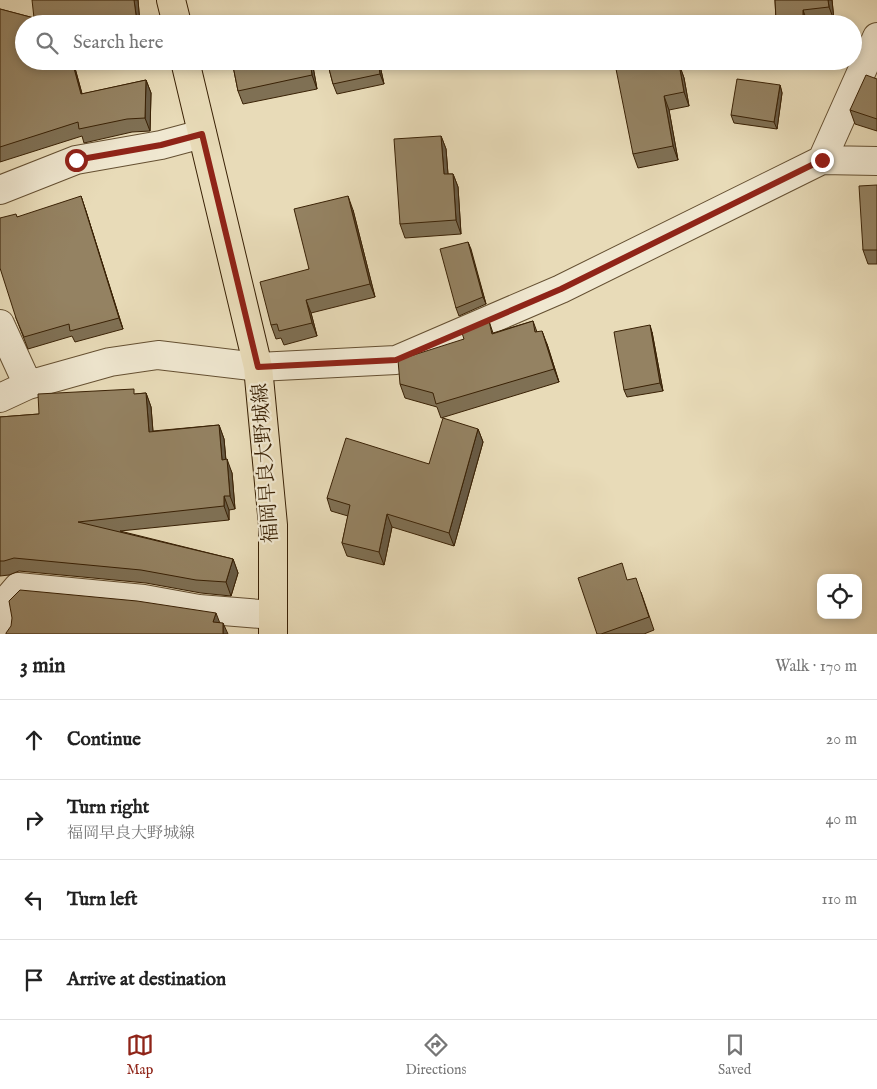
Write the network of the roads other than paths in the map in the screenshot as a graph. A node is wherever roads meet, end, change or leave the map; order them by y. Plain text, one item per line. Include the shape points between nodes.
1 (171, 0) edge
2 (175, 15) edge
3 (877, 37) edge
4 (187, 70) edge
5 (202, 134) junction
6 (822, 160) junction
7 (877, 160) edge
8 (0, 190) edge
9 (0, 324) edge
10 (258, 367) junction
11 (28, 386) junction
12 (0, 398) edge
13 (0, 608) edge
14 (0, 620) edge
15 (273, 625) edge
16 (2, 634) edge

1 - 2 main road
3 - 6 street
4 - 5 main road, 福岡早良大野城線
5 - 8 street via 76,160
5 - 10 main road, 福岡早良大野城線
6 - 7 street
6 - 10 street via 561,289 396,360
9 - 11 street
10 - 11 street via 158,355 110,362
10 - 15 main road, 福岡早良大野城線 via 272,525
11 - 12 street
13 - 15 street via 18,587 144,599
14 - 16 street

